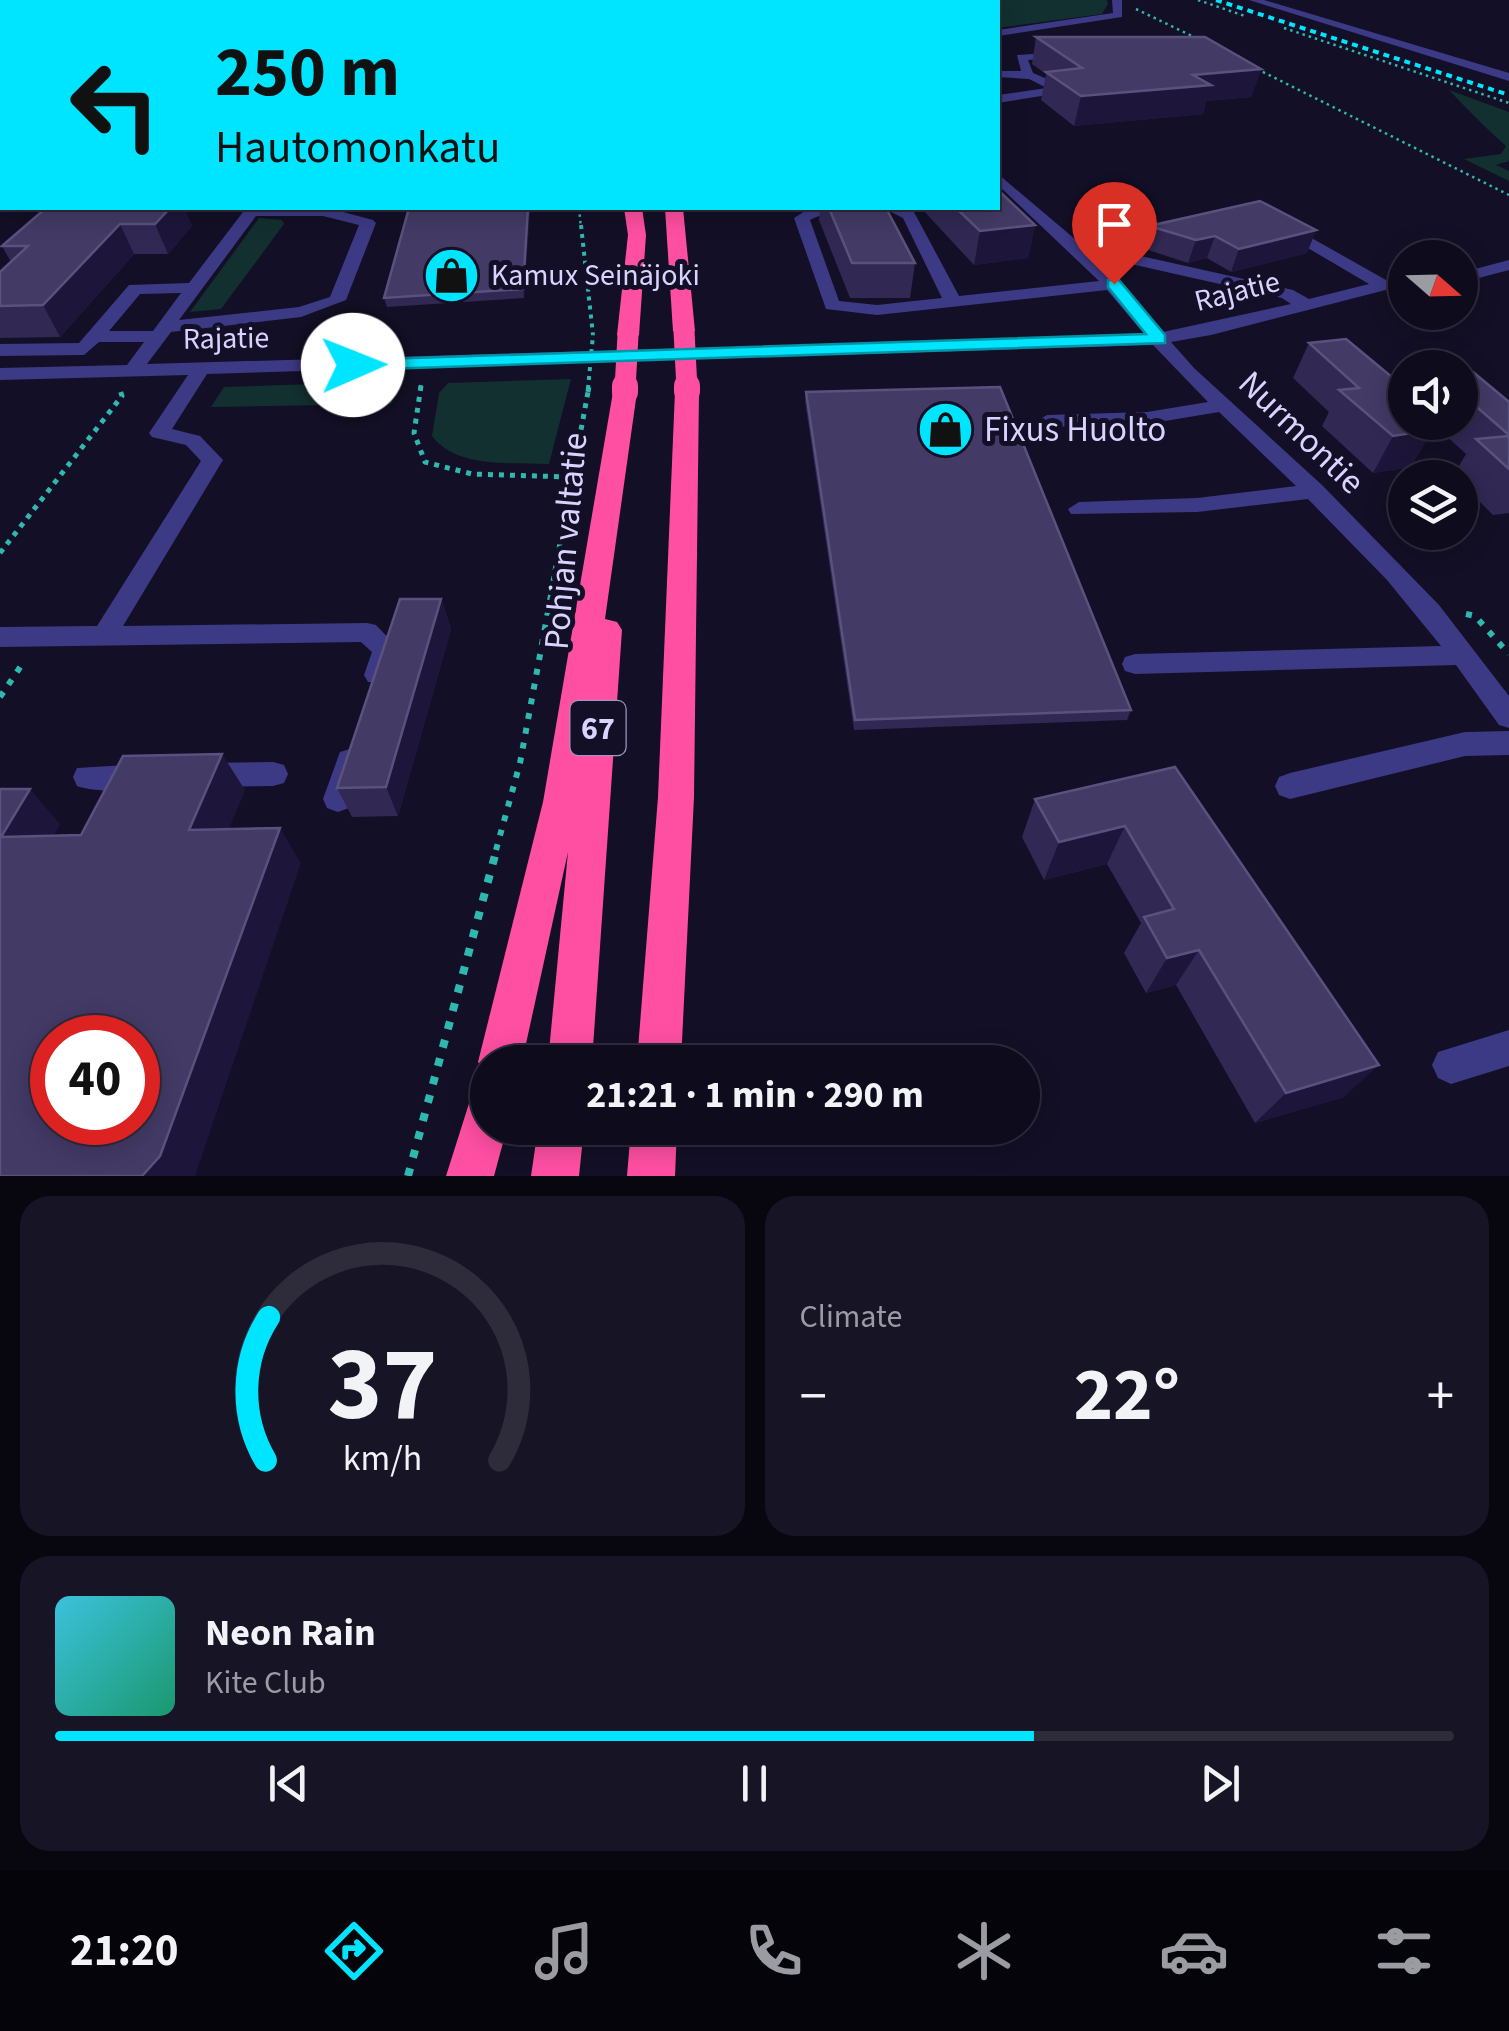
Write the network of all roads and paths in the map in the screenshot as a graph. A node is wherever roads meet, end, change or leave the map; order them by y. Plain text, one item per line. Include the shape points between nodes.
1 (1198, 0) edge
2 (1254, 0) edge
3 (1118, 2) edge
4 (1253, 18) dead end
5 (1271, 24) dead end
6 (1000, 33) edge
7 (1201, 41) edge
8 (1088, 55) edge
9 (1252, 67) edge
10 (1000, 74) edge
11 (1028, 74) junction
12 (1509, 77) edge
13 (1000, 100) edge
14 (1509, 103) edge
15 (1000, 180) edge
16 (1509, 195) edge
17 (251, 210) edge
18 (288, 210) edge
19 (579, 210) edge
20 (633, 210) edge
21 (674, 210) edge
22 (816, 210) edge
23 (895, 210) edge
24 (1275, 223) edge
25 (1091, 260) junction
26 (1509, 265) edge
27 (1478, 273) edge
28 (1388, 282) edge
29 (1380, 283) junction
30 (1114, 284) junction
31 (194, 288) junction
32 (954, 304) junction
33 (1306, 305) junction
34 (161, 332) junction
35 (94, 337) junction
36 (1159, 339) junction
37 (0, 350) edge
38 (201, 369) junction
39 (132, 370) junction
40 (424, 373) dead end
41 (0, 374) edge
42 (625, 392) junction
43 (1224, 405) junction
44 (1046, 421) dead end
45 (570, 477) junction
46 (1315, 491) junction
47 (1078, 509) dead end
48 (0, 553) edge
49 (0, 636) edge
50 (40, 636) junction
51 (104, 636) junction
52 (1463, 654) junction
53 (1135, 664) dead end
54 (0, 697) edge
55 (368, 705) edge
56 (1509, 717) edge
57 (356, 742) edge
58 (1509, 743) edge
59 (273, 774) dead end
60 (88, 777) dead end
61 (1290, 786) dead end
62 (338, 799) edge
63 (504, 1045) edge
64 (571, 1045) edge
65 (660, 1045) edge
66 (1509, 1048) edge
67 (1451, 1064) dead end
68 (478, 1145) edge
69 (559, 1145) edge
70 (653, 1145) edge
71 (408, 1176) edge
72 (470, 1176) edge
73 (555, 1176) edge
74 (651, 1176) edge

1 - 4 path
2 - 12 street
3 - 6 street via 1122,12 1107,18
3 - 7 path
5 - 14 path
8 - 11 street via 1021,57
9 - 16 path
10 - 11 street
11 - 13 street via 1056,90
15 - 25 street, Nurmontie
17 - 31 street
18 - 34 street via 368,222 337,300 301,312
19 - 45 path, bridge via 593,335
20 - 42 highway, Pohjan valtatie / 67, bridge
21 - 65 highway, 67, bridge via 686,391 678,757
22 - 32 street via 802,218 832,305 876,310
23 - 32 street via 909,216
24 - 29 street
25 - 30 street, Nurmontie
25 - 33 street via 1137,259 1287,294
26 - 27 street
28 - 29 street, Rajatie
29 - 33 street, Rajatie
30 - 32 street
30 - 36 street, Nurmontie
31 - 34 street
31 - 35 street via 135,288
33 - 36 street, Rajatie
34 - 35 street
34 - 39 street
35 - 37 street via 84,348
36 - 38 street, Rajatie
36 - 43 street, Nurmontie
38 - 39 street, Rajatie
38 - 51 street via 159,433 192,440 212,460
39 - 41 street, Rajatie
39 - 48 path via 122,396
40 - 45 path via 412,428 424,462 472,474
42 - 63 highway via 561,802
42 - 64 highway, Pohjan valtatie / 67
43 - 44 street via 1147,418
43 - 46 street, Nurmontie
45 - 71 path via 520,764
46 - 47 street via 1198,505
46 - 52 street, Nurmontie
49 - 50 street
50 - 51 street
50 - 54 path
51 - 55 street via 368,632 386,648
52 - 53 street
52 - 56 street, Nurmontie
57 - 62 street
58 - 61 street via 1465,744
59 - 60 street
66 - 67 street
68 - 72 highway
69 - 73 highway
70 - 74 highway

